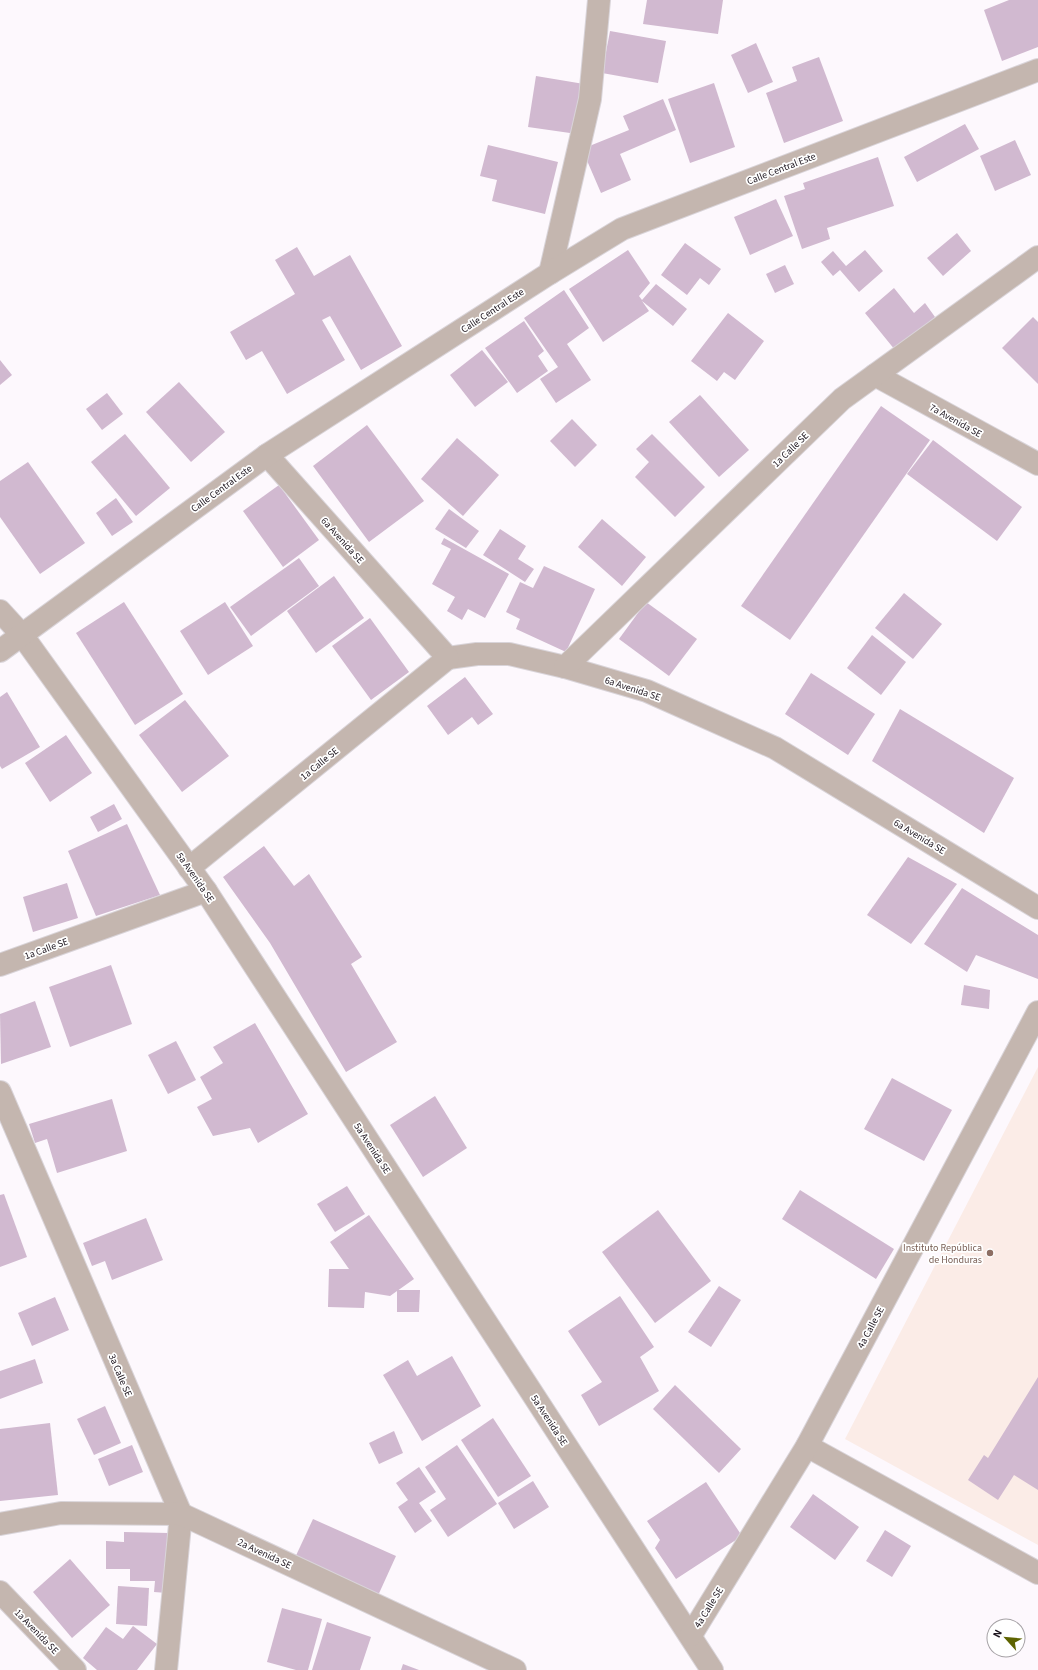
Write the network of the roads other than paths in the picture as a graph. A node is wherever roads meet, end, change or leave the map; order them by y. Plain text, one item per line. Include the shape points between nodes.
1 (599, 0) edge
2 (1038, 70) edge
3 (1038, 257) edge
4 (550, 273) junction
5 (875, 375) junction
6 (267, 455) junction
7 (1038, 464) edge
8 (0, 611) edge
9 (22, 635) junction
10 (0, 651) edge
11 (448, 658) junction
12 (565, 667) junction
13 (189, 868) junction
14 (206, 892) junction
15 (1038, 908) edge
16 (0, 965) edge
17 (1038, 1012) edge
18 (0, 1092) edge
19 (807, 1446) junction
20 (181, 1514) junction
21 (0, 1524) edge
22 (1038, 1573) edge
23 (0, 1592) edge
24 (691, 1635) junction
25 (75, 1670) edge
26 (166, 1670) edge
27 (515, 1670) edge
28 (712, 1670) edge

1 - 4 street via 590,98
2 - 4 street, Calle Central Este via 622,229
3 - 5 street, 1a Calle SE
4 - 6 street, Calle Central Este
5 - 7 street, 7a Avenida SE
5 - 12 street, 1a Calle SE via 842,399
6 - 9 street, Calle Central Este
6 - 11 street, 6a Avenida SE
8 - 9 street, 5a Avenida SE
9 - 10 street, Calle Central Este
9 - 13 street, 5a Avenida SE
11 - 12 street, 6a Avenida SE via 477,654 509,654
11 - 13 street, 1a Calle SE
12 - 15 street, 6a Avenida SE via 647,691 775,748
13 - 14 street, 5a Avenida SE
14 - 16 street, 1a Calle SE
14 - 24 street, 5a Avenida SE
17 - 19 street, 4a Calle SE
18 - 20 street, 3a Calle SE
19 - 22 street
19 - 24 street, 4a Calle SE
20 - 21 street, 2a Avenida SE via 61,1513
20 - 26 street, 3a Calle SE
20 - 27 street, 2a Avenida SE
23 - 25 street, 1a Avenida SE
24 - 28 street, 5a Avenida SE

